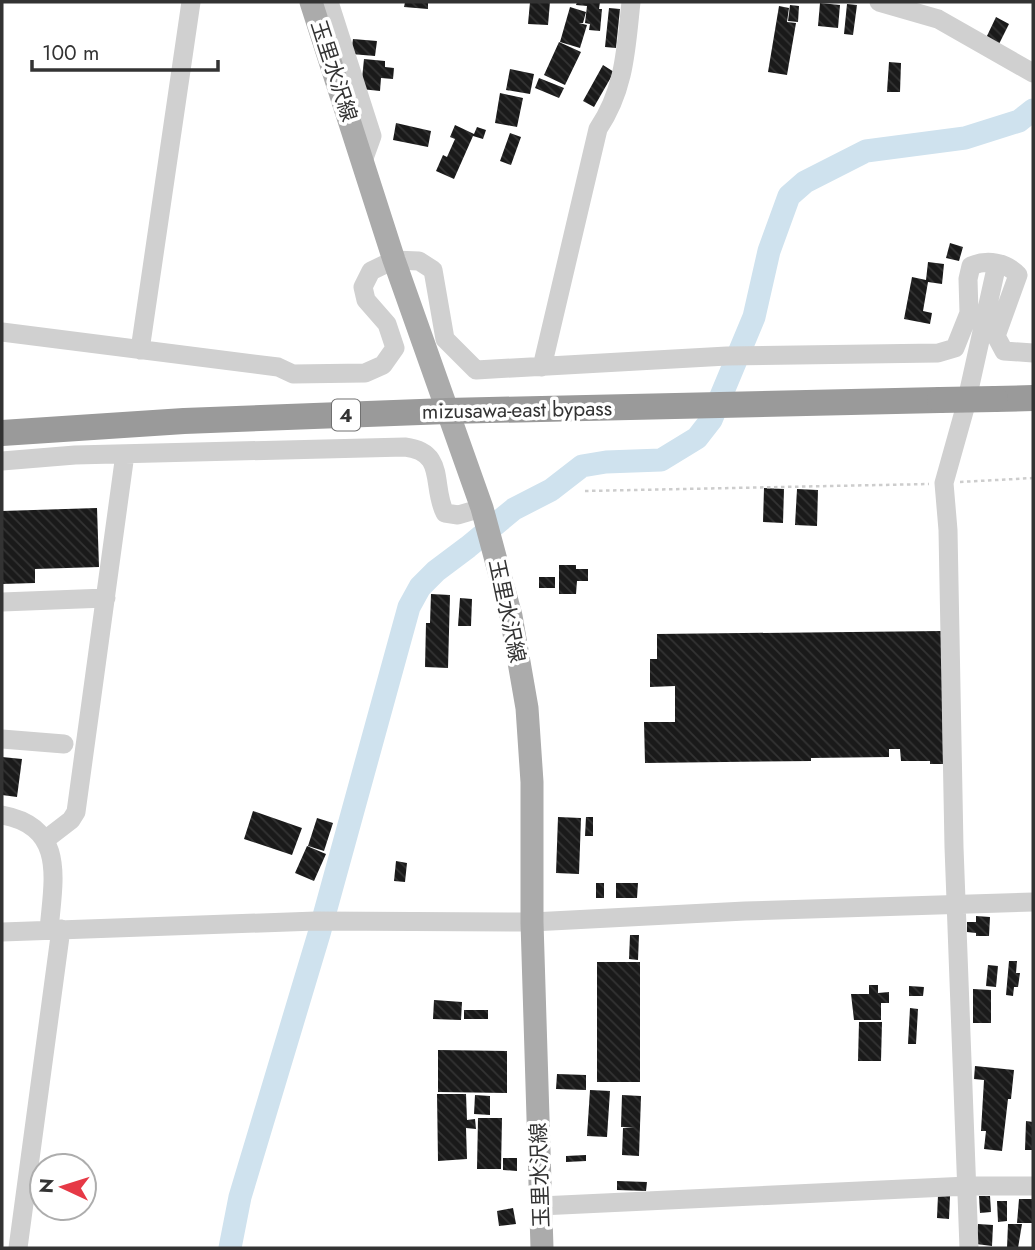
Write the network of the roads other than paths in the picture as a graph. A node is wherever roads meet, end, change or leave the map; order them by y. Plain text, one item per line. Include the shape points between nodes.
1 (191, 2) edge
2 (311, 2) edge
3 (329, 2) edge
4 (631, 2) edge
5 (878, 2) edge
6 (1033, 73) edge
7 (363, 161) junction
8 (394, 260) junction
9 (997, 264) junction
10 (2, 332) edge
11 (141, 350) junction
12 (1033, 353) edge
13 (542, 367) junction
14 (1033, 398) edge
15 (447, 411) junction
16 (2, 433) edge
17 (125, 454) junction
18 (2, 461) edge
19 (482, 508) junction
20 (106, 598) junction
21 (2, 602) edge
22 (2, 739) edge
23 (64, 744) dead end
24 (2, 815) edge
25 (46, 840) junction
26 (1033, 902) edge
27 (957, 904) junction
28 (532, 922) junction
29 (55, 930) junction
30 (2, 932) edge
31 (968, 1186) junction
32 (1033, 1186) edge
33 (540, 1206) junction
34 (18, 1248) edge
35 (542, 1248) edge
36 (970, 1248) edge

1 - 11 street
2 - 7 main road, 玉里水沢線
3 - 7 street via 372,136
4 - 13 street via 624,70 611,110 598,129
5 - 6 street via 938,19
7 - 8 main road, 玉里水沢線
8 - 11 street via 371,271 363,286 366,300 387,324 395,348 383,365 365,373 293,374 278,366
8 - 13 street via 419,261 433,270 445,339 476,370
8 - 15 main road, 玉里水沢線
9 - 12 street via 1018,275 996,336 1004,351
9 - 13 street via 982,261 971,266 969,313 955,348 938,353 727,356
9 - 27 street via 944,483
10 - 11 street
14 - 15 highway, mizusawa-east bypass / 4, bridge
15 - 16 highway, mizusawa-east bypass / 4
15 - 19 main road, 玉里水沢線
17 - 18 street
17 - 19 street via 413,448 431,459 445,513 458,516
17 - 20 street
19 - 28 main road, 玉里水沢線 via 511,615 527,708
20 - 21 street
20 - 25 street via 76,813
22 - 23 street
24 - 25 street via 31,826
25 - 29 street via 53,860
26 - 27 street
27 - 28 street
27 - 31 street
28 - 29 street via 324,921
28 - 33 main road, 玉里水沢線
29 - 30 street
29 - 34 street
31 - 32 street
31 - 33 street
31 - 36 street
33 - 35 main road, 玉里水沢線

